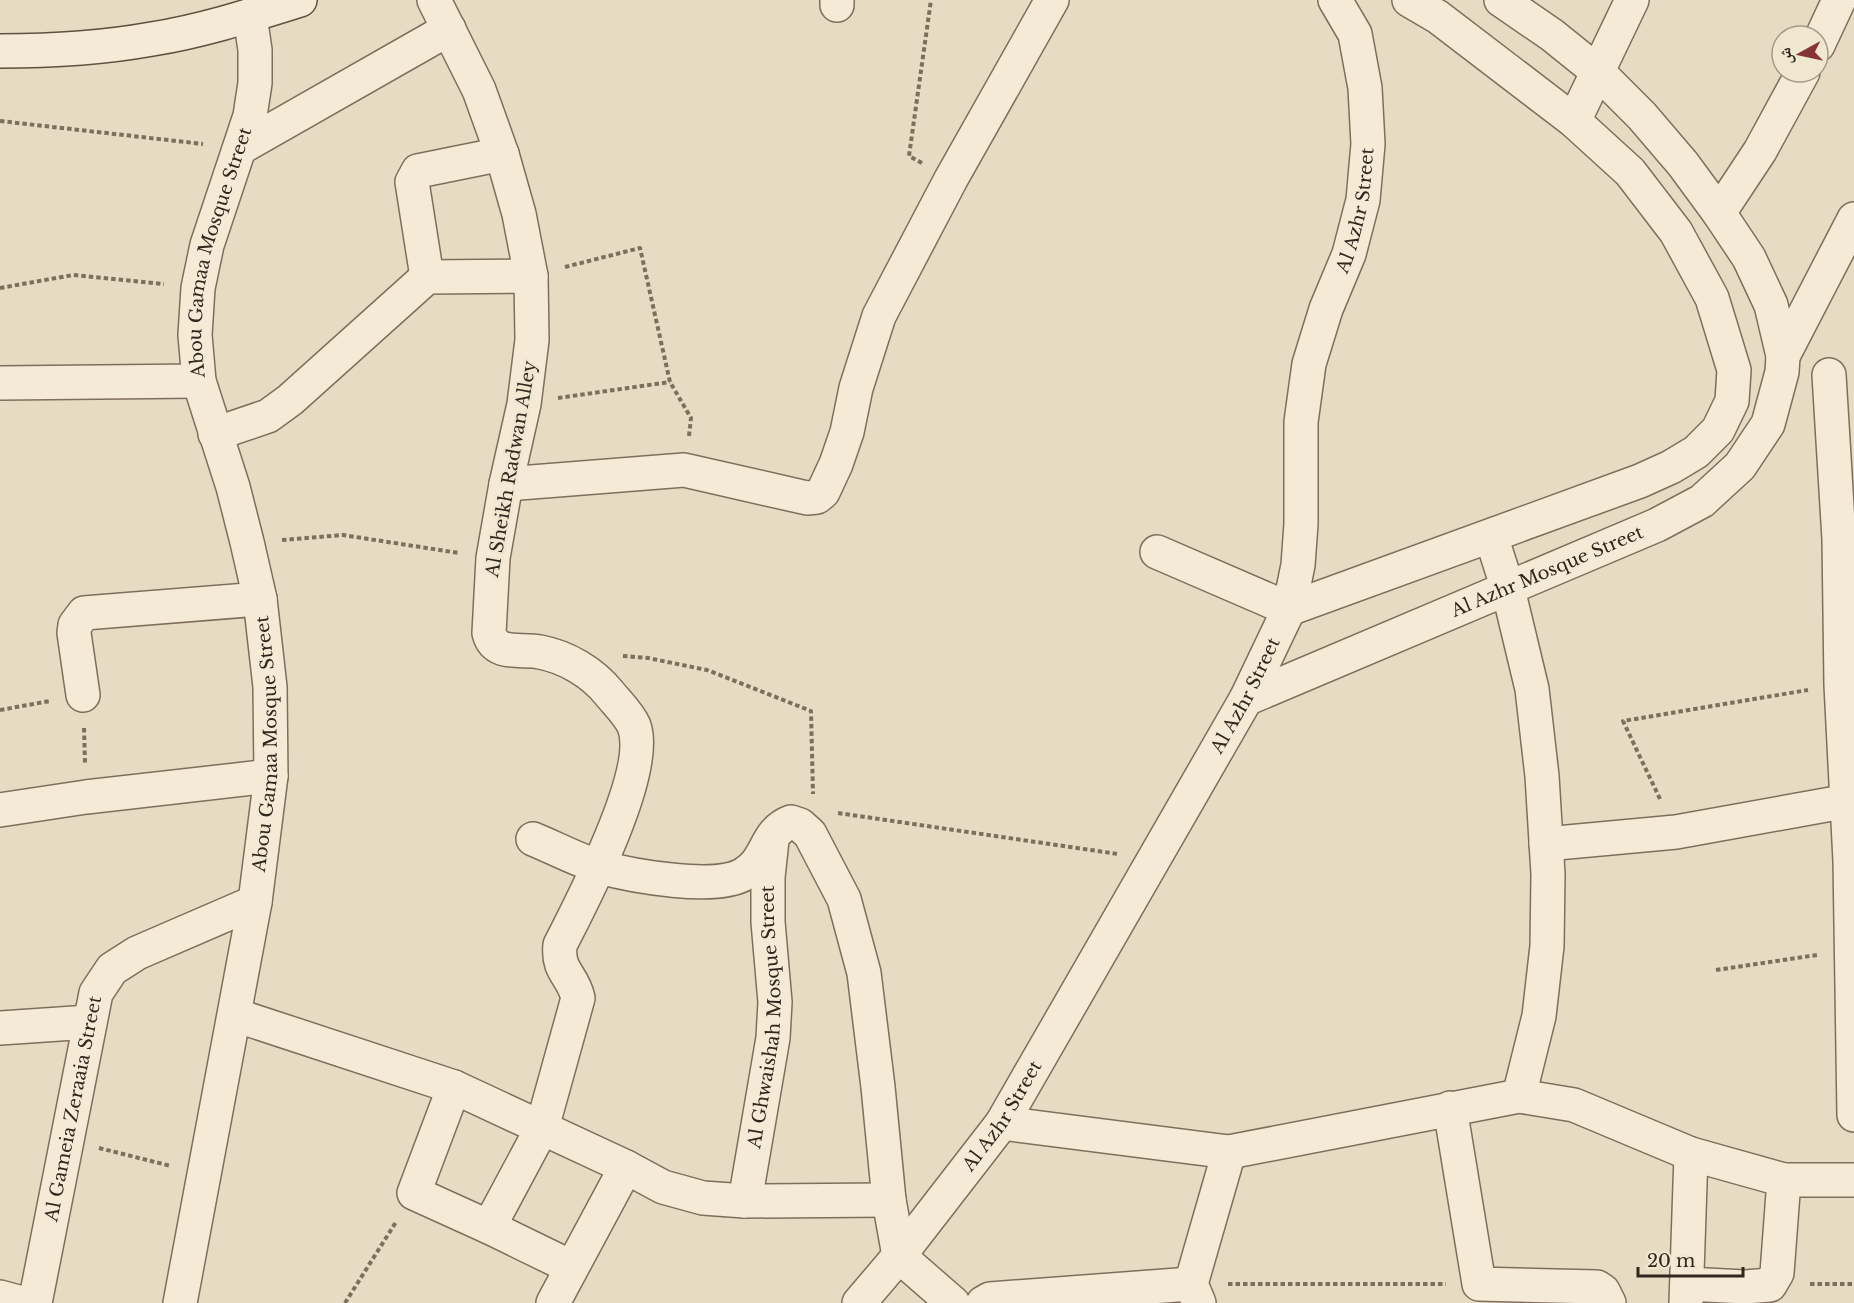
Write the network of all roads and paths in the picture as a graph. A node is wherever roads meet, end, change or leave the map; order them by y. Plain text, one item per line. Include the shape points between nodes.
1 (300, 0) edge
2 (434, 0) edge
3 (931, 0) edge
4 (1052, 0) edge
5 (1335, 0) edge
6 (1409, 0) edge
7 (1501, 0) edge
8 (1632, 0) edge
9 (1839, 0) edge
10 (1443, 8) edge
11 (250, 16) junction
12 (1828, 24) edge
13 (449, 29) junction
14 (0, 51) edge
15 (1598, 72) junction
16 (1796, 84) edge
17 (0, 121) edge
18 (1574, 122) junction
19 (240, 148) junction
20 (502, 154) junction
21 (951, 179) junction
22 (1719, 213) junction
23 (1854, 219) edge
24 (427, 276) junction
25 (531, 276) junction
26 (0, 288) edge
27 (198, 288) junction
28 (1782, 364) junction
29 (1734, 370) junction
30 (1842, 375) edge
31 (199, 381) junction
32 (670, 382) junction
33 (0, 383) edge
34 (524, 404) junction
35 (214, 434) junction
36 (684, 470) junction
37 (506, 484) junction
38 (1491, 536) junction
39 (1847, 539) edge
40 (247, 542) junction
41 (1157, 552) dead end
42 (493, 558) junction
43 (1508, 589) junction
44 (260, 599) junction
45 (1289, 609) junction
46 (615, 656) dead end
47 (1841, 685) junction
48 (83, 695) junction
49 (1246, 699) junction
50 (0, 710) edge
51 (1850, 769) edge
52 (271, 776) junction
53 (86, 797) junction
54 (1848, 801) junction
55 (0, 810) edge
56 (812, 822) junction
57 (1676, 832) junction
58 (773, 834) junction
59 (533, 839) dead end
60 (1546, 844) junction
61 (1155, 859) junction
62 (600, 867) junction
63 (255, 902) junction
64 (1852, 950) edge
65 (1716, 970) dead end
66 (235, 1015) junction
67 (89, 1022) junction
68 (0, 1028) edge
69 (1854, 1035) edge
70 (454, 1087) junction
71 (1519, 1096) junction
72 (1450, 1108) junction
73 (1854, 1115) edge
74 (1002, 1123) junction
75 (542, 1128) junction
76 (66, 1141) junction
77 (1230, 1152) junction
78 (1691, 1154) junction
79 (626, 1167) junction
80 (204, 1174) junction
81 (1784, 1180) junction
82 (1854, 1180) edge
83 (414, 1193) junction
84 (889, 1200) junction
85 (745, 1201) junction
86 (489, 1227) junction
87 (899, 1256) junction
88 (571, 1267) junction
89 (1479, 1284) junction
90 (1195, 1294) edge
91 (1687, 1294) edge
92 (1745, 1295) edge
93 (0, 1298) edge
94 (189, 1300) edge
95 (22, 1303) edge
96 (35, 1303) edge
97 (345, 1303) edge
98 (553, 1303) edge
99 (859, 1303) edge
100 (953, 1303) edge
101 (983, 1303) edge
102 (1609, 1303) edge

1 - 11 street
2 - 13 street, Al Sheikh Radwan Alley
3 - 21 path via 909,156
4 - 21 street
5 - 45 street, Al Azhr Street via 1354,34 1365,88 1368,144 1363,200 1349,254 1309,364 1301,422 1298,565
6 - 10 street
7 - 15 street via 1552,34
8 - 15 street
9 - 12 street
10 - 18 street
11 - 14 street via 153,39 53,51
11 - 19 street, Abou Gamaa Mosque Street via 255,83
13 - 19 street
13 - 20 street, Al Sheikh Radwan Alley
15 - 18 street
15 - 22 street via 1642,116
16 - 22 street via 1760,151
17 - 19 path
18 - 29 street via 1630,172 1676,232 1712,298
19 - 27 street, Abou Gamaa Mosque Street via 207,245
20 - 24 street via 415,174 412,182
20 - 25 street, Al Sheikh Radwan Alley
21 - 36 street via 879,316 856,388 847,432 823,492 807,498
22 - 28 street via 1749,258 1771,305
23 - 28 street, Al Azhr Mosque Street
24 - 25 street
24 - 35 street via 290,400 268,416
25 - 32 path via 640,248
25 - 34 street, Al Sheikh Radwan Alley via 532,340
26 - 27 path via 73,275
27 - 31 street, Abou Gamaa Mosque Street via 195,335
28 - 29 street
28 - 30 street
28 - 43 street, Al Azhr Mosque Street via 1768,424 1740,466 1702,501 1657,525
29 - 38 street via 1732,401 1718,430 1696,452 1640,481
30 - 39 street
31 - 33 street
31 - 35 street, Abou Gamaa Mosque Street
32 - 34 path
32 - 36 path via 691,418
34 - 37 street, Al Sheikh Radwan Alley
35 - 40 street, Abou Gamaa Mosque Street
36 - 37 street
37 - 42 street, Al Sheikh Radwan Alley
38 - 43 street
38 - 45 street
39 - 47 street
40 - 42 path via 344,535
40 - 44 street, Abou Gamaa Mosque Street
41 - 45 street
42 - 62 street, Al Sheikh Radwan Alley via 491,641 504,649 540,651 573,663 601,683 634,726 634,765
43 - 49 street, Al Azhr Mosque Street
43 - 60 street via 1532,689
44 - 48 street via 84,613 74,633
44 - 52 street, Abou Gamaa Mosque Street via 270,687
45 - 49 street, Al Azhr Street
46 - 56 path via 707,670 811,711
47 - 51 street
47 - 57 path via 1623,721
48 - 50 path
48 - 53 path
49 - 61 street, Al Azhr Street
51 - 54 street
52 - 53 street
52 - 63 street, Abou Gamaa Mosque Street
53 - 55 street
54 - 57 street
54 - 64 street
56 - 58 street via 791,822
56 - 61 path
56 - 84 street via 844,899 864,973
57 - 60 street
58 - 62 street via 760,861 738,878 720,881 642,876
58 - 85 street, Al Ghwaishah Mosque Street via 768,922 775,1002 773,1038
59 - 62 street
60 - 71 street via 1547,946 1539,1016
61 - 74 street, Al Azhr Street
62 - 75 street, Al Sheikh Radwan Alley via 560,945 562,968 578,998
63 - 66 street, Abou Gamaa Mosque Street
63 - 67 street, Al Gameia Zeraaia Street via 136,953 112,969 96,993
64 - 65 path
64 - 69 street
66 - 70 street
66 - 80 street, Abou Gamaa Mosque Street
67 - 68 street
67 - 76 street, Al Gameia Zeraaia Street
69 - 73 street
70 - 75 street
70 - 83 street
71 - 72 street
71 - 78 street via 1574,1105
72 - 77 street
72 - 89 street
74 - 77 street
74 - 87 street, Al Azhr Street
75 - 79 street
75 - 86 street, Al Sheikh Radwan Alley
76 - 80 path
76 - 96 street, Al Gameia Zeraaia Street
77 - 90 street
78 - 81 street
78 - 91 street
79 - 85 street via 663,1187 693,1196
79 - 88 street
80 - 94 street, Abou Gamaa Mosque Street
81 - 82 street
81 - 92 street via 1777,1273 1770,1285
83 - 86 street
83 - 97 path
84 - 85 street
84 - 87 street
86 - 88 street
87 - 99 street, Al Azhr Street
87 - 100 street
88 - 98 street
89 - 90 path
89 - 102 street via 1597,1287
90 - 101 street via 990,1299
91 - 92 street
93 - 95 street

